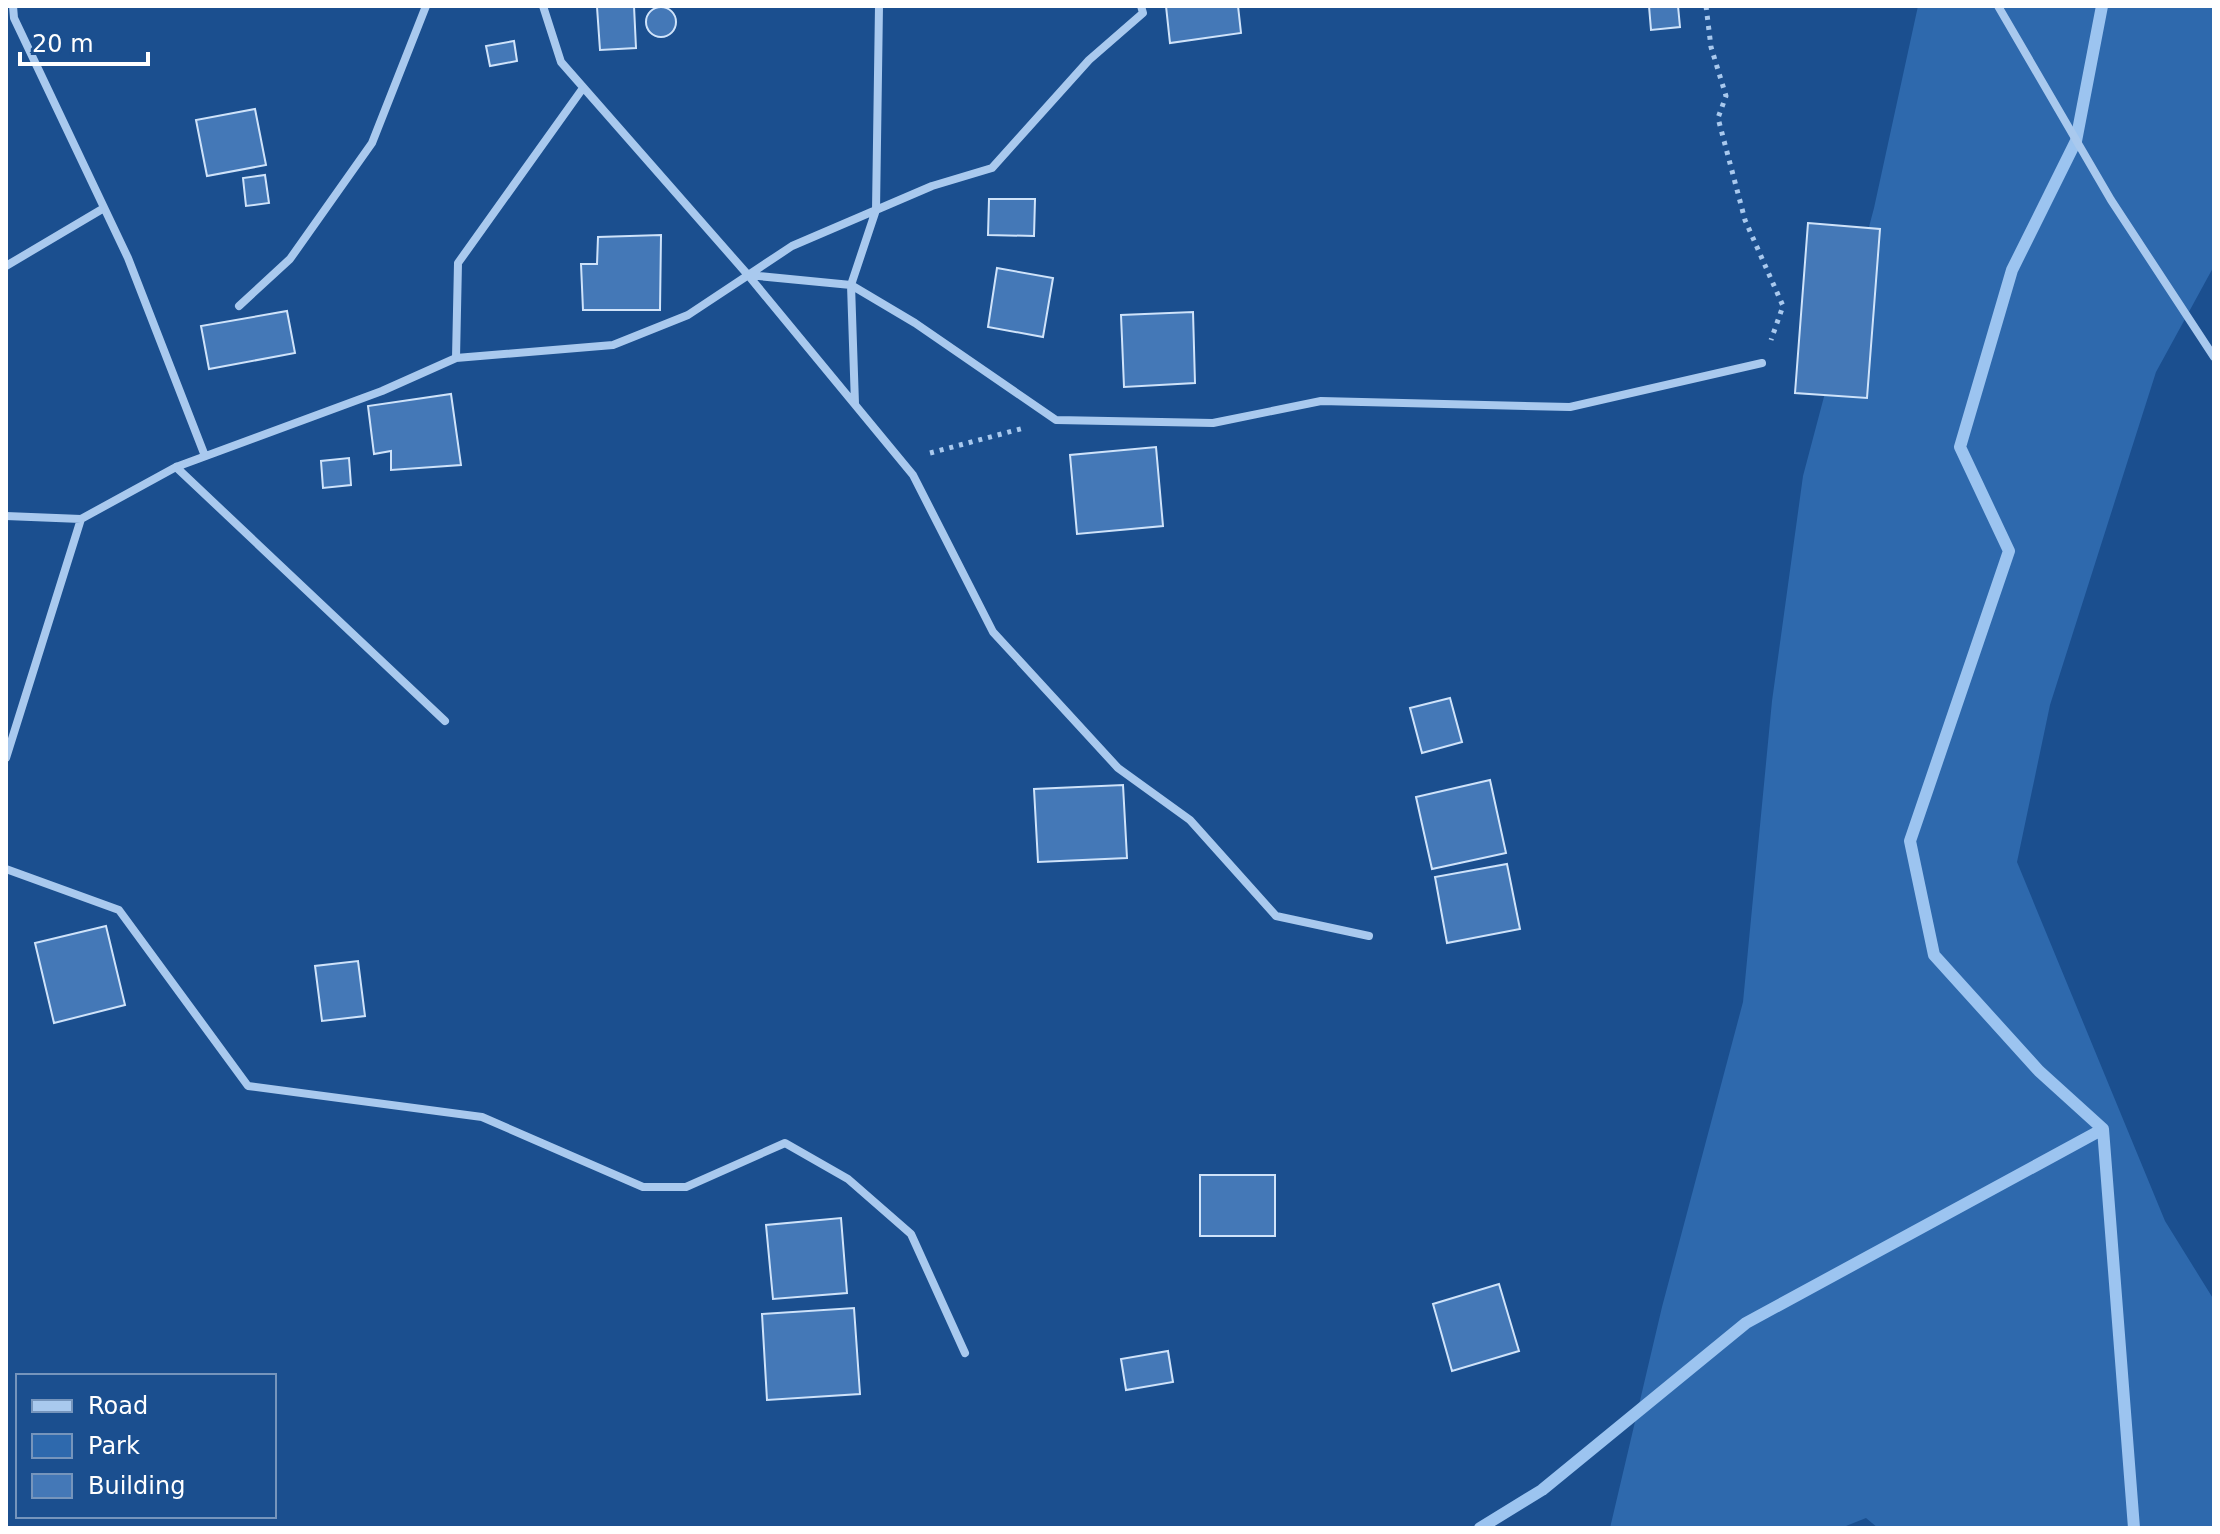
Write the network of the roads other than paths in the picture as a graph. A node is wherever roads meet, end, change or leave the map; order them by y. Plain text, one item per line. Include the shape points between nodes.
1 (13, 6) edge
2 (426, 6) edge
3 (543, 6) edge
4 (879, 6) edge
5 (1141, 6) edge
6 (1998, 6) edge
7 (583, 88) junction
8 (104, 208) junction
9 (876, 210) junction
10 (6, 266) edge
11 (748, 275) junction
12 (851, 285) junction
13 (239, 306) dead end
14 (2214, 357) edge
15 (456, 358) junction
16 (1762, 363) road end
17 (855, 405) junction
18 (205, 456) junction
19 (176, 467) junction
20 (6, 516) edge
21 (81, 519) junction
22 (445, 721) dead end
23 (6, 758) edge
24 (6, 869) edge
25 (1369, 936) dead end
26 (965, 1353) dead end

1 - 8 street via 14,18
2 - 13 street via 372,143 290,259
3 - 7 street via 561,62
4 - 9 street
5 - 9 street via 1143,13 1089,60 992,168
6 - 14 street via 2111,200
7 - 11 street
7 - 15 street via 458,263
8 - 10 street
8 - 18 street
9 - 11 street via 792,246
9 - 12 street
11 - 12 street
11 - 15 street via 688,315 613,345
11 - 17 street
12 - 16 street via 1056,420 1213,423 1321,401 1570,407
12 - 17 street
15 - 18 street
17 - 25 street via 913,475 993,632 1118,768 1190,820 1276,916
18 - 19 street
19 - 21 street
19 - 22 street
20 - 21 street
21 - 23 street
24 - 26 street via 119,910 248,1086 482,1117 643,1187 686,1187 785,1143 848,1179 911,1234

